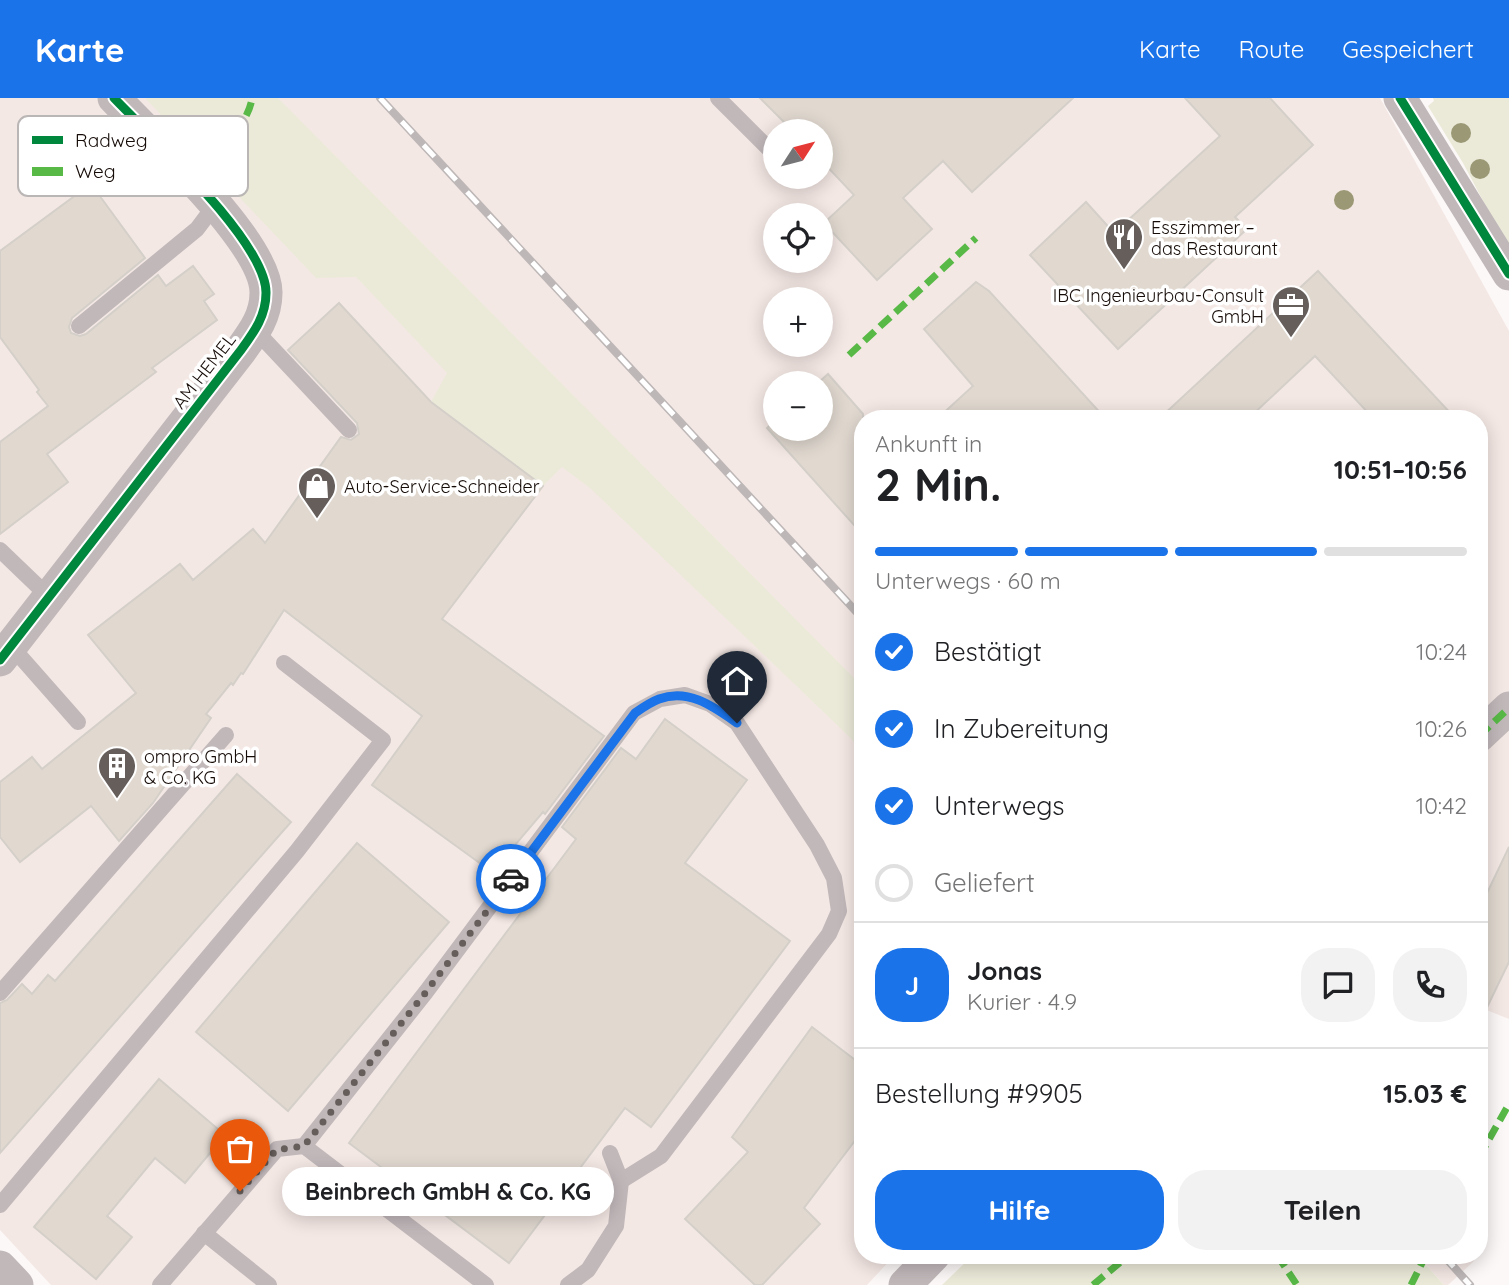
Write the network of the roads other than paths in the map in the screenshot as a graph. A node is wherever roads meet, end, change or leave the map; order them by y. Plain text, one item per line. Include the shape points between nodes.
1 (114, 98) edge
2 (718, 98) edge
3 (1400, 98) edge
4 (131, 116) edge
5 (763, 143) edge
6 (207, 196) edge
7 (215, 205) junction
8 (1509, 274) edge
9 (79, 326) dead end
10 (255, 330) junction
11 (349, 430) dead end
12 (0, 550) edge
13 (49, 597) junction
14 (5, 653) edge
15 (284, 663) dead end
16 (1509, 708) edge
17 (78, 722) dead end
18 (1488, 728) edge
19 (226, 736) dead end
20 (0, 993) edge
21 (304, 1146) junction
22 (610, 1153) dead end
23 (621, 1181) junction
24 (0, 1205) edge
25 (204, 1233) junction
26 (925, 1264) edge
27 (0, 1267) edge
28 (17, 1285) edge
29 (160, 1285) edge
30 (269, 1285) edge
31 (486, 1285) edge
32 (568, 1285) edge
33 (905, 1285) edge

1 - 4 street, AM HEMEL
2 - 5 lane
3 - 8 street
6 - 7 street, AM HEMEL
7 - 9 lane via 197,229
7 - 10 street, AM HEMEL via 258,261 267,290
10 - 11 lane
10 - 13 street, AM HEMEL
12 - 13 lane
13 - 14 street, AM HEMEL
14 - 17 lane
15 - 24 lane via 383,740 297,851
16 - 18 street
19 - 20 lane
21 - 23 lane via 635,713 660,699 685,695 710,704 737,723 817,845 834,878 839,911 829,934 662,1156
21 - 25 lane via 276,1150
21 - 31 lane
22 - 23 lane
23 - 32 lane via 616,1226 588,1270
25 - 29 lane
25 - 30 lane
26 - 33 street
27 - 28 street

